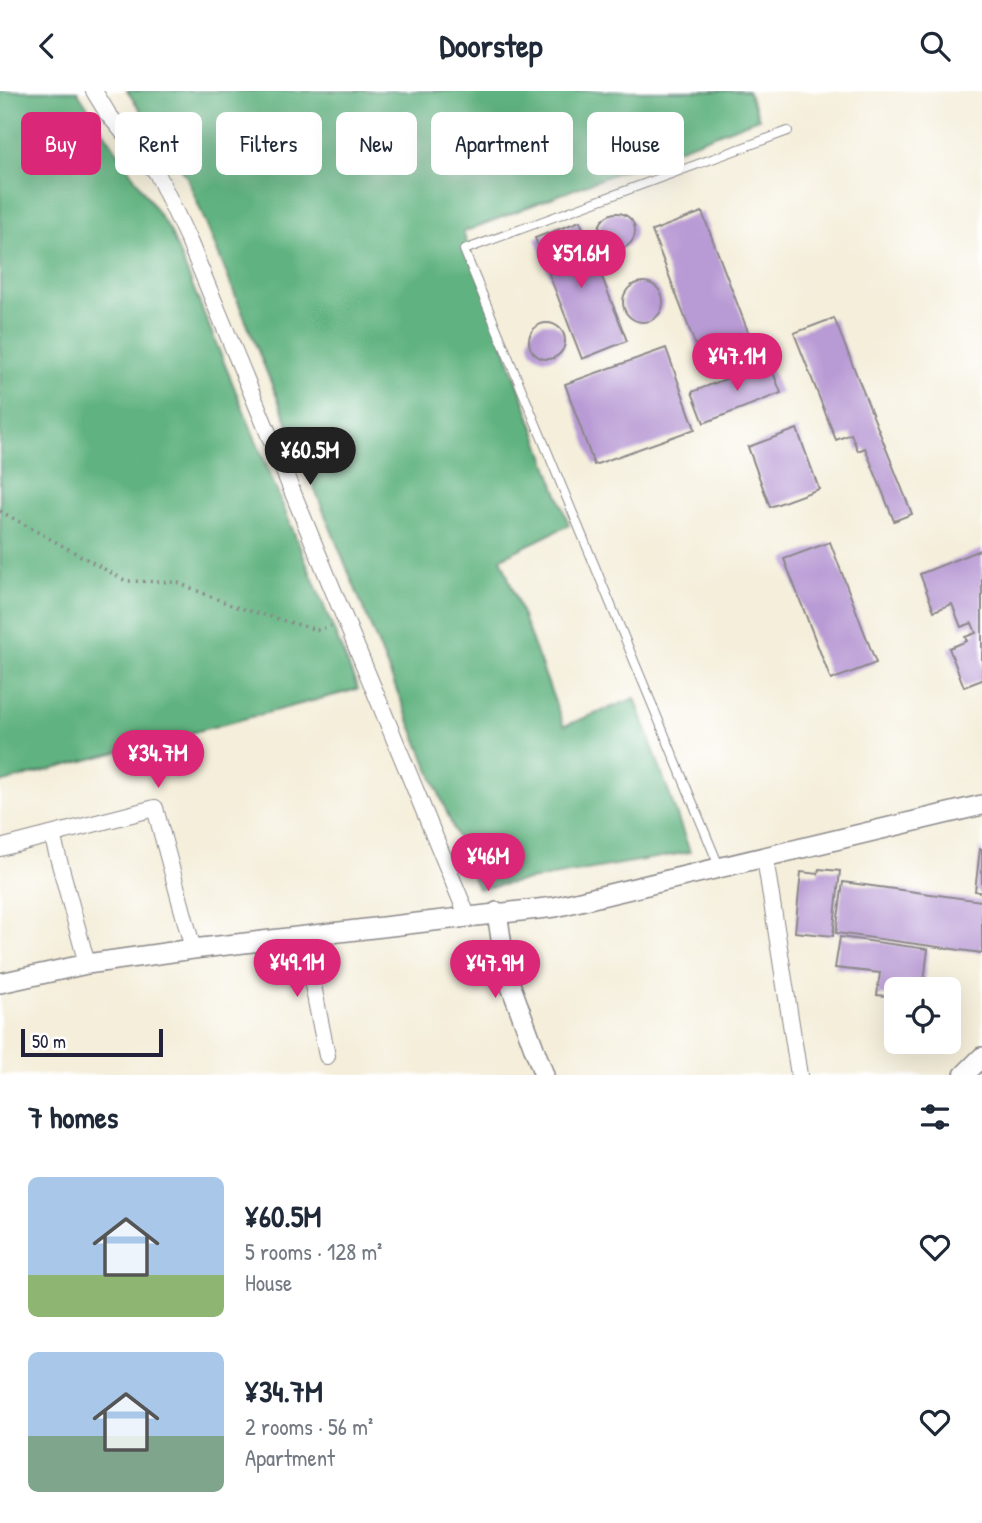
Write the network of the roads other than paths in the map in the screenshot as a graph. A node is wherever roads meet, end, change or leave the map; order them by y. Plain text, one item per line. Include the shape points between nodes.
1 (94, 91) edge
2 (788, 131) dead end
3 (982, 805) edge
4 (52, 835) junction
5 (0, 848) edge
6 (765, 858) junction
7 (720, 869) junction
8 (498, 912) junction
9 (467, 915) junction
10 (303, 935) junction
11 (193, 949) junction
12 (87, 964) junction
13 (0, 983) edge
14 (327, 1056) dead end
15 (982, 1057) edge
16 (544, 1075) edge
17 (799, 1075) edge
18 (964, 1075) edge

1 - 9 street via 157,173 189,241
2 - 7 lane via 464,250
3 - 6 street
4 - 5 street
4 - 11 street via 155,808
4 - 12 street
6 - 7 street
6 - 17 street
7 - 8 street via 555,907
8 - 9 street
8 - 16 street via 506,973
9 - 10 street
10 - 11 street
10 - 14 street
11 - 12 street
12 - 13 street
15 - 18 street

